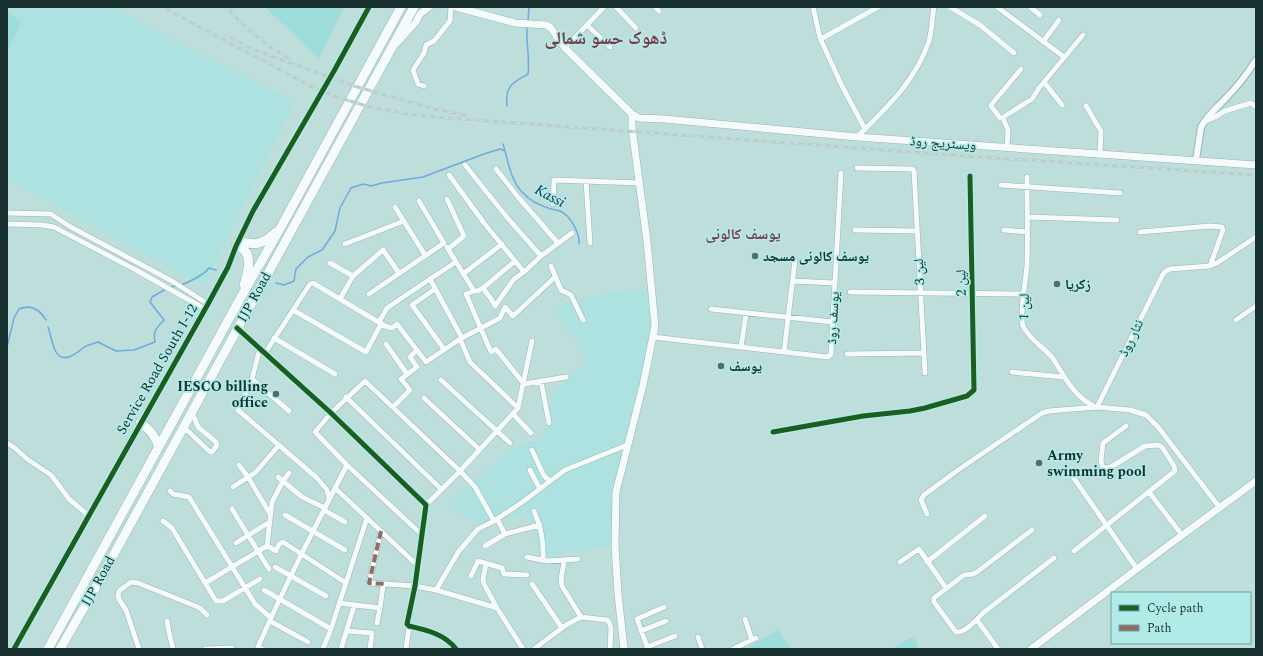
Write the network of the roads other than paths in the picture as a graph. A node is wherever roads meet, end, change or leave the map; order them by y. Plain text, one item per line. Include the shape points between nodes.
1 (369, 7) edge
2 (401, 7) edge
3 (414, 7) edge
4 (429, 7) edge
5 (451, 7) edge
6 (456, 7) edge
7 (604, 7) edge
8 (616, 7) edge
9 (813, 7) edge
10 (878, 7) edge
11 (934, 7) edge
12 (950, 7) edge
13 (997, 7) edge
14 (1030, 7) edge
15 (1040, 15) dead end
16 (1059, 20) dead end
17 (587, 25) junction
18 (636, 28) dead end
19 (1083, 36) dead end
20 (821, 40) junction
21 (1043, 42) junction
22 (610, 47) dead end
23 (564, 48) junction
24 (391, 49) junction
25 (1014, 53) dead end
26 (1064, 57) junction
27 (1256, 60) edge
28 (1021, 69) dead end
29 (1044, 82) junction
30 (424, 86) dead end
31 (1062, 105) dead end
32 (1086, 106) dead end
33 (1256, 107) edge
34 (632, 114) junction
35 (1003, 118) junction
36 (1203, 122) junction
37 (865, 129) junction
38 (857, 137) junction
39 (1007, 148) junction
40 (1100, 155) junction
41 (1196, 160) junction
42 (465, 165) dead end
43 (1256, 165) edge
44 (857, 168) dead end
45 (496, 169) dead end
46 (841, 173) dead end
47 (449, 175) dead end
48 (970, 176) dead end
49 (1027, 177) dead end
50 (586, 181) junction
51 (640, 183) junction
52 (1000, 186) dead end
53 (1027, 187) junction
54 (1120, 193) dead end
55 (447, 200) dead end
56 (419, 201) dead end
57 (553, 204) dead end
58 (396, 206) dead end
59 (7, 213) edge
60 (1028, 217) junction
61 (1117, 220) dead end
62 (404, 221) junction
63 (7, 224) edge
64 (281, 227) junction
65 (855, 230) dead end
66 (1004, 230) dead end
67 (917, 231) junction
68 (1028, 232) junction
69 (1140, 232) dead end
70 (572, 233) dead end
71 (1256, 238) edge
72 (238, 243) junction
73 (444, 243) junction
74 (558, 243) junction
75 (590, 243) dead end
76 (345, 244) dead end
77 (502, 244) junction
78 (448, 249) junction
79 (425, 255) junction
80 (541, 256) junction
81 (515, 260) junction
82 (795, 260) dead end
83 (456, 262) junction
84 (330, 263) dead end
85 (551, 266) dead end
86 (1210, 266) junction
87 (524, 272) junction
88 (399, 273) junction
89 (463, 274) junction
90 (353, 276) junction
91 (555, 277) junction
92 (430, 279) junction
93 (793, 281) junction
94 (835, 283) junction
95 (483, 288) junction
96 (435, 289) junction
97 (474, 291) junction
98 (850, 292) dead end
99 (921, 293) junction
100 (973, 293) junction
101 (369, 294) dead end
102 (1024, 294) junction
103 (241, 297) junction
104 (340, 299) junction
105 (1256, 306) edge
106 (206, 307) junction
107 (710, 309) dead end
108 (293, 310) junction
109 (746, 314) junction
110 (788, 318) junction
111 (584, 320) dead end
112 (1236, 320) dead end
113 (833, 322) junction
114 (380, 323) junction
115 (237, 328) junction
116 (480, 328) junction
117 (653, 337) junction
118 (274, 338) junction
119 (461, 339) junction
120 (532, 341) dead end
121 (386, 344) dead end
122 (741, 347) junction
123 (260, 348) junction
124 (444, 349) junction
125 (417, 350) junction
126 (265, 352) junction
127 (784, 352) junction
128 (847, 354) dead end
129 (924, 354) junction
130 (1012, 372) dead end
131 (925, 373) dead end
132 (335, 374) dead end
133 (407, 374) junction
134 (1063, 376) junction
135 (566, 377) dead end
136 (252, 379) junction
137 (441, 380) dead end
138 (541, 381) junction
139 (524, 384) junction
140 (346, 398) junction
141 (424, 398) dead end
142 (393, 407) junction
143 (1096, 407) junction
144 (518, 408) junction
145 (191, 411) junction
146 (289, 411) dead end
147 (331, 413) junction
148 (513, 414) junction
149 (140, 423) junction
150 (549, 423) dead end
151 (1126, 426) dead end
152 (181, 429) junction
153 (497, 430) junction
154 (532, 432) dead end
155 (773, 432) dead end
156 (7, 443) edge
157 (510, 443) dead end
158 (627, 444) junction
159 (279, 445) junction
160 (159, 447) junction
161 (479, 449) junction
162 (532, 450) dead end
163 (239, 465) dead end
164 (347, 465) junction
165 (460, 470) junction
166 (530, 470) dead end
167 (289, 473) dead end
168 (248, 477) junction
169 (1073, 477) dead end
170 (280, 479) junction
171 (550, 481) junction
172 (1256, 481) edge
173 (233, 487) dead end
174 (335, 488) junction
175 (441, 489) junction
176 (540, 489) junction
177 (170, 490) dead end
178 (1149, 492) junction
179 (329, 499) junction
180 (426, 506) junction
181 (1220, 508) junction
182 (232, 509) dead end
183 (324, 509) junction
184 (534, 511) dead end
185 (270, 514) junction
186 (927, 514) dead end
187 (88, 515) junction
188 (285, 515) dead end
189 (985, 516) dead end
190 (368, 518) junction
191 (496, 520) junction
192 (163, 521) dead end
193 (345, 522) dead end
194 (268, 523) junction
195 (1106, 525) junction
196 (540, 526) junction
197 (1032, 530) dead end
198 (313, 531) junction
199 (382, 531) junction
200 (421, 534) junction
201 (505, 534) junction
202 (1182, 535) junction
203 (248, 536) junction
204 (236, 543) dead end
205 (267, 546) junction
206 (485, 546) dead end
207 (345, 550) dead end
208 (1074, 551) dead end
209 (258, 552) junction
210 (302, 554) junction
211 (527, 557) dead end
212 (1054, 558) dead end
213 (578, 559) dead end
214 (543, 560) junction
215 (564, 560) junction
216 (900, 562) dead end
217 (927, 562) junction
218 (486, 564) junction
219 (418, 565) junction
220 (232, 567) junction
221 (1137, 569) junction
222 (527, 575) dead end
223 (291, 576) junction
224 (471, 576) dead end
225 (260, 580) dead end
226 (205, 583) junction
227 (346, 583) junction
228 (386, 584) junction
229 (532, 584) dead end
230 (415, 586) junction
231 (245, 588) junction
232 (946, 588) junction
233 (264, 590) dead end
234 (436, 590) junction
235 (326, 596) dead end
236 (280, 599) junction
237 (339, 603) junction
238 (354, 606) junction
239 (664, 607) dead end
240 (380, 608) junction
241 (497, 608) junction
242 (207, 615) dead end
243 (581, 617) junction
244 (271, 619) junction
245 (745, 619) dead end
246 (976, 620) junction
247 (167, 621) dead end
248 (666, 621) dead end
249 (377, 623) dead end
250 (409, 626) junction
251 (562, 628) junction
252 (331, 629) junction
253 (347, 631) junction
254 (641, 631) junction
255 (675, 636) dead end
256 (698, 637) dead end
257 (308, 642) dead end
258 (543, 643) junction
259 (232, 648) edge
260 (259, 648) edge
261 (648, 648) edge
262 (14, 649) edge
263 (48, 649) edge
264 (60, 649) edge
265 (139, 649) edge
266 (173, 649) edge
267 (205, 649) edge
268 (209, 649) edge
269 (324, 649) edge
270 (341, 649) edge
271 (370, 649) edge
272 (406, 649) edge
273 (456, 649) edge
274 (523, 649) edge
275 (534, 649) edge
276 (548, 649) edge
277 (610, 649) edge
278 (624, 649) edge
279 (702, 649) edge
280 (733, 649) edge
281 (998, 649) edge
282 (1031, 649) edge

1 - 72 street, Service Road South I-12 via 254,210
2 - 64 highway, IJP Road
3 - 24 highway, IJP Road
4 - 24 main road
5 - 30 street via 450,21 434,41 426,45 413,70 418,84
6 - 23 main road via 514,21 550,26
7 - 17 street
8 - 18 street
9 - 20 street
10 - 20 street
11 - 37 street via 929,40 910,80
12 - 25 street via 980,26
13 - 21 street
14 - 15 street
16 - 21 street
17 - 22 street
17 - 23 street
19 - 26 street
20 - 37 street
21 - 26 street
23 - 34 main road
24 - 115 highway, IJP Road
26 - 29 street
27 - 36 street via 1225,100
28 - 35 street via 991,105 1000,118
29 - 31 street
29 - 35 street via 1032,99
32 - 40 street via 1101,131
33 - 36 street via 1251,103 1233,108
34 - 38 main road, ویسٹریج روڈ via 639,118
34 - 51 main road
35 - 39 street via 1008,130
36 - 41 street
37 - 38 street
38 - 39 main road, ویسٹریج روڈ
39 - 40 main road, ویسٹریج روڈ
40 - 41 main road, ویسٹریج روڈ
41 - 43 main road, ویسٹریج روڈ
42 - 80 street
44 - 67 street, لین 3 via 914,171
45 - 74 street
46 - 94 street, یوسف روڈ
47 - 77 street
48 - 100 street, لین 2
49 - 53 street, لین 1
50 - 51 street
50 - 57 street via 554,180
50 - 75 street
51 - 117 main road via 654,318
52 - 53 street
53 - 54 street
53 - 60 street, لین 1
55 - 78 street via 464,236
56 - 73 street
58 - 62 street
59 - 106 street via 51,214 172,281
60 - 61 street
60 - 68 street, لین 1
62 - 76 street
62 - 79 street
63 - 106 street via 54,227
64 - 72 highway via 259,244
64 - 103 highway, IJP Road
65 - 67 street
66 - 68 street
67 - 99 street, لین 3
68 - 102 street, لین 1
69 - 86 street via 1222,227
70 - 74 street
71 - 86 street
72 - 103 highway via 249,258
72 - 106 street, Service Road South I-12
73 - 78 street
73 - 79 street
74 - 80 street
77 - 81 street
77 - 89 street
78 - 83 street
79 - 88 street
80 - 87 street
81 - 87 street
81 - 95 street
82 - 93 street
83 - 89 street
83 - 92 street
84 - 90 street
85 - 91 street
86 - 143 street, نثار روڈ via 1166,270
87 - 95 street via 514,280 495,306
88 - 90 street via 383,250
88 - 101 street
89 - 97 street
90 - 104 street
91 - 111 street via 561,290 571,295
91 - 116 street via 513,316 505,307 500,318
92 - 96 street
92 - 114 street via 387,308
93 - 94 street
93 - 110 street
94 - 113 street, یوسف روڈ
95 - 97 street
96 - 119 street
96 - 124 street via 412,305
97 - 116 street via 466,294
98 - 99 street
99 - 100 street
99 - 129 street, لین 3
100 - 102 street
100 - 155 street, لین 2 via 974,390 967,396 918,410 863,416
102 - 134 street, لین 1 via 1022,324 1030,338 1051,356
103 - 160 highway, IJP Road
104 - 108 street via 310,284
104 - 114 street
105 - 112 street
106 - 149 street, Service Road South I-12
107 - 109 street
108 - 114 street via 366,352
108 - 118 street
109 - 110 street
109 - 122 street
110 - 113 street
110 - 127 street
113 - 127 street, یوسف روڈ via 831,354 828,357
114 - 125 street via 392,328 397,324
115 - 123 street
115 - 145 highway, IJP Road
116 - 119 street
116 - 139 street via 491,352 496,349
117 - 122 street, یوسف روڈ
117 - 158 main road
118 - 126 street
118 - 132 street
119 - 124 street
119 - 144 street via 470,362
120 - 139 street
121 - 133 street
122 - 127 street, یوسف روڈ
123 - 126 street
123 - 136 street
124 - 125 street via 426,362
125 - 133 street via 410,357 417,367
126 - 147 street
128 - 129 street
129 - 131 street, لین 3
130 - 134 street
133 - 142 street via 401,379 410,390
134 - 143 street, لین 1 via 1081,398
135 - 138 street
136 - 146 street
136 - 159 street via 238,410
137 - 153 street
138 - 139 street
138 - 150 street
139 - 144 street
140 - 142 street via 365,381
140 - 147 street
140 - 175 street
141 - 161 street
142 - 165 street
143 - 181 street via 1130,410 1146,415
143 - 186 street via 1042,413 924,495 921,500
144 - 148 street
145 - 152 highway, IJP Road
145 - 152 street via 198,427 217,445 210,452 188,431
147 - 164 street via 315,432
147 - 180 street
148 - 153 street
148 - 154 street
149 - 160 highway via 150,429
149 - 187 street, Service Road South I-12
151 - 178 street via 1103,443 1101,464 1105,468 1111,467 1145,446 1162,447 1175,471
152 - 264 highway, IJP Road
153 - 157 street
153 - 161 street
156 - 187 street via 51,475 69,499
158 - 171 street via 565,470
158 - 278 main road via 615,505 618,594
159 - 168 street via 258,470
159 - 179 street via 324,485
160 - 263 highway, IJP Road
161 - 165 street
162 - 171 street via 544,476
163 - 168 street
164 - 174 street
164 - 200 street
165 - 175 street
165 - 191 street via 475,487
166 - 176 street
167 - 170 street
168 - 173 street
168 - 185 street
169 - 195 street
170 - 183 street via 302,497
170 - 185 street
171 - 176 street
172 - 181 main road
174 - 179 street
174 - 190 street
175 - 180 street
176 - 191 street
177 - 220 street via 173,494 189,497
178 - 195 street
178 - 202 street
179 - 183 street
180 - 200 street
181 - 202 main road
182 - 203 street
183 - 193 street
183 - 198 street
184 - 196 street
185 - 194 street
187 - 262 street, Service Road South I-12
188 - 198 street
189 - 217 street
190 - 199 street
190 - 227 street
191 - 201 street
191 - 234 street via 469,538
192 - 226 street via 172,528
194 - 203 street
194 - 205 street
195 - 208 street
195 - 221 street
196 - 201 street
196 - 214 street
197 - 232 street via 977,572 964,574
198 - 207 street
198 - 210 street
199 - 219 street
199 - 228 street via 369,583
200 - 219 street
201 - 206 street
202 - 221 main road
203 - 204 street
203 - 209 street
205 - 209 street
205 - 210 street via 276,551 283,542
209 - 220 street
209 - 223 street via 272,568
210 - 223 street
210 - 227 street
211 - 214 street
212 - 246 street
213 - 215 street
214 - 215 street
215 - 243 street via 564,571 560,581
216 - 217 street via 917,549
217 - 232 street
218 - 222 street via 502,568 504,574
218 - 224 street via 477,562
218 - 241 street via 484,584
219 - 230 street
220 - 226 street
220 - 231 street
221 - 282 main road
223 - 235 street
223 - 236 street
225 - 231 street
226 - 231 street via 216,601 220,602
227 - 237 street
228 - 230 street
228 - 240 street via 382,589
229 - 251 street
230 - 234 street
230 - 250 street via 407,624
231 - 244 street via 255,604
232 - 246 street via 934,600 956,632 959,633
233 - 236 street
234 - 241 street
236 - 244 street
236 - 252 street
237 - 238 street
237 - 252 street
238 - 240 street
238 - 253 street
239 - 254 street via 637,619
240 - 249 street
241 - 274 street
242 - 265 street via 193,604 131,582 119,591 118,596 126,610
243 - 251 street
243 - 277 street via 609,622
244 - 257 street
244 - 260 street
245 - 280 street via 754,639
246 - 281 street
247 - 266 street
248 - 254 street
250 - 272 street
250 - 273 street via 432,632
251 - 258 street
252 - 269 street
253 - 270 street
253 - 271 street via 372,633
254 - 261 street
255 - 261 street
256 - 279 street
258 - 275 street
258 - 276 street
259 - 268 street
267 - 268 street

